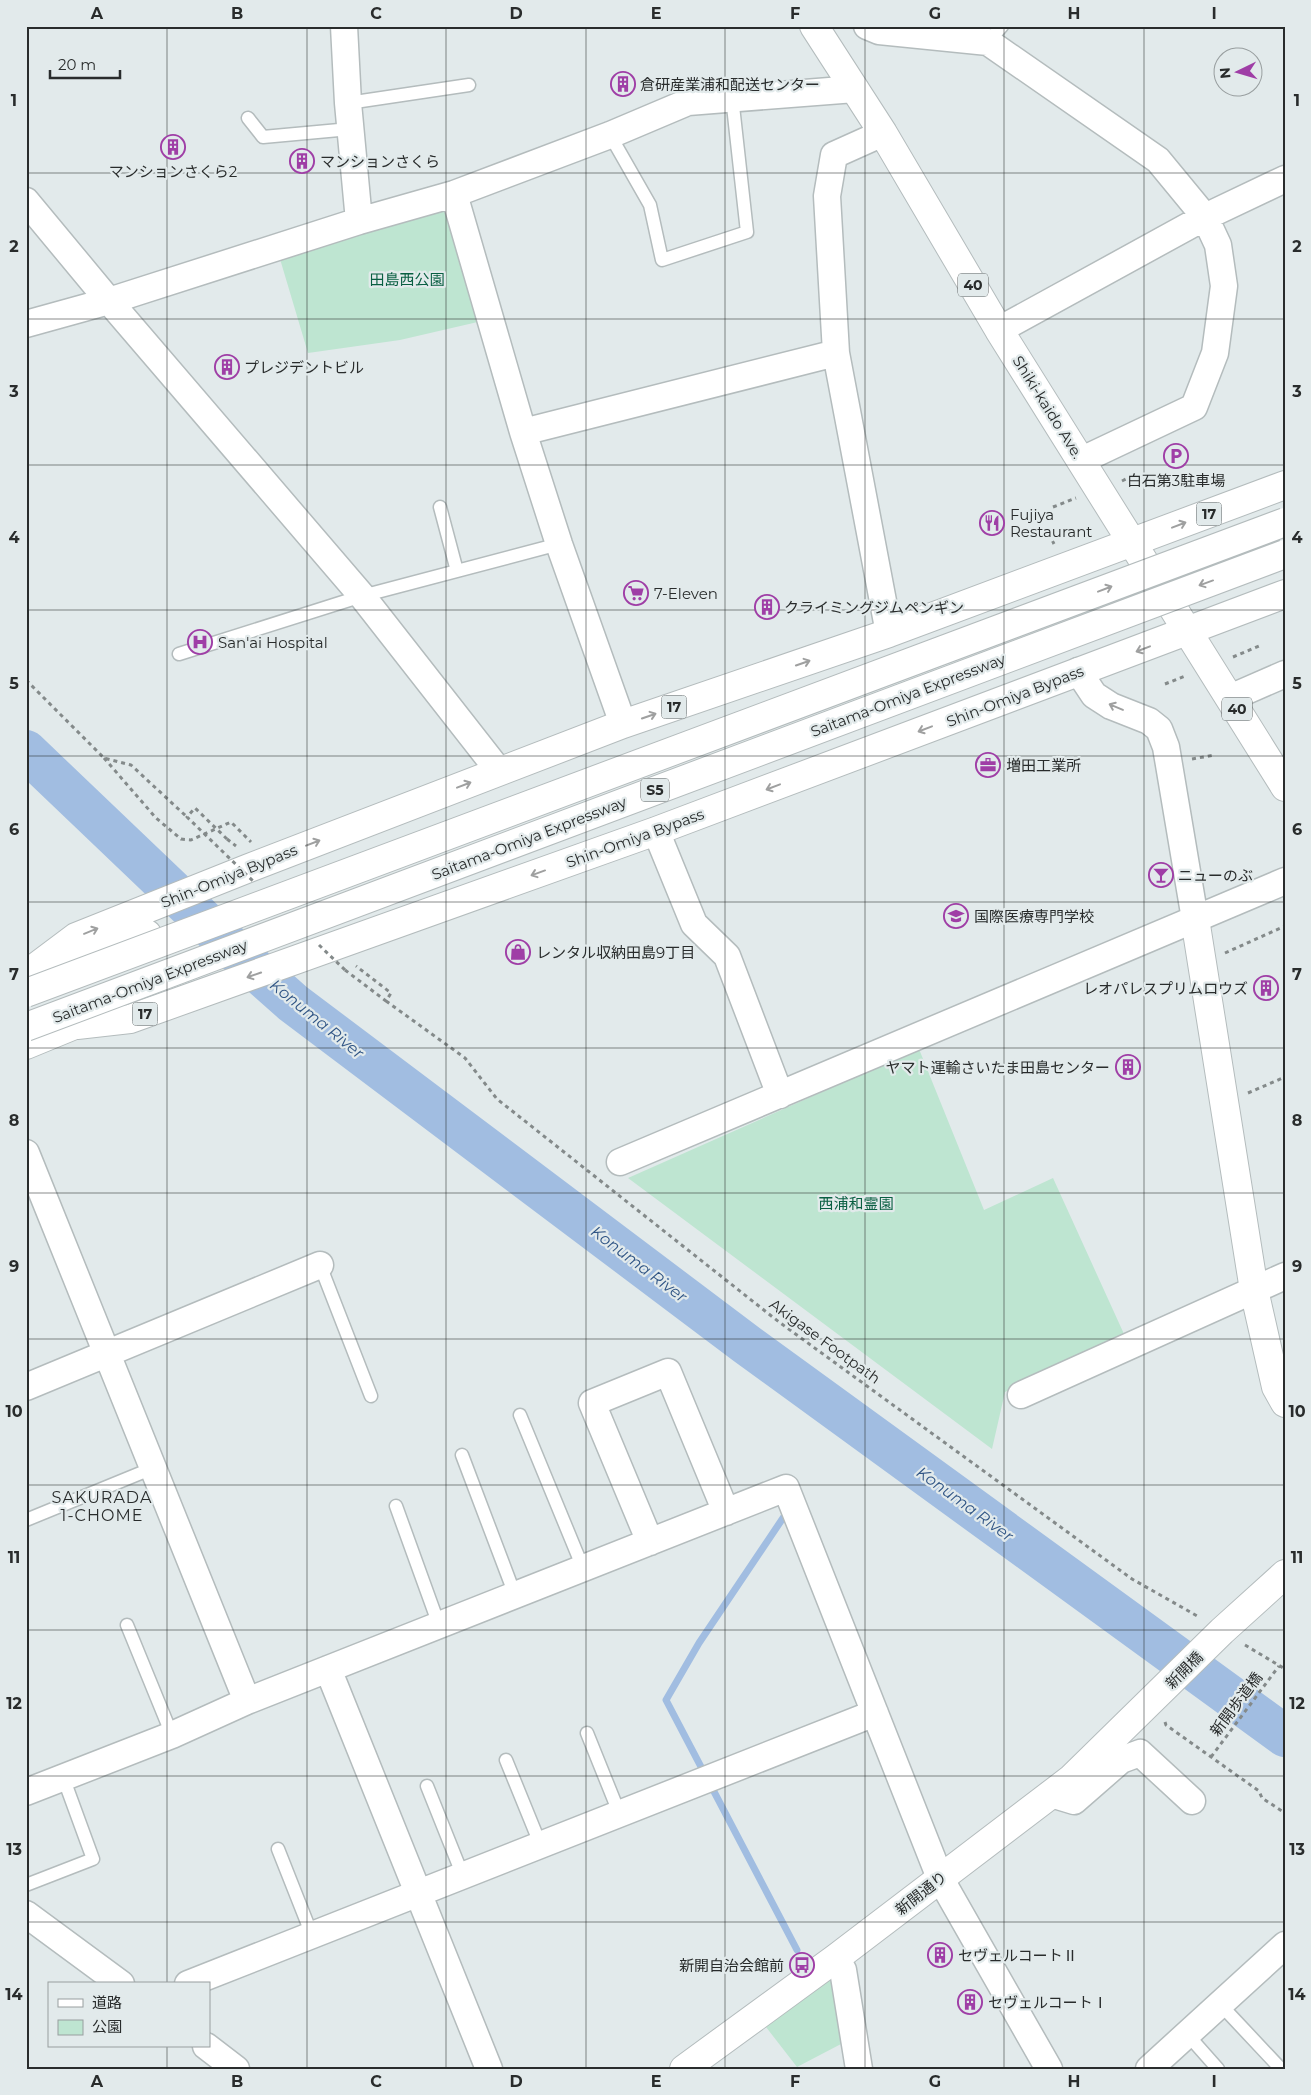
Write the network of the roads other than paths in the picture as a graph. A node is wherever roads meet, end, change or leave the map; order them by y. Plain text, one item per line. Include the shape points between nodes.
1 (344, 26) edge
2 (814, 26) edge
3 (866, 26) edge
4 (995, 34) edge
5 (469, 84) dead end
6 (855, 89) junction
7 (732, 97) junction
8 (348, 103) junction
9 (248, 118) dead end
10 (350, 130) junction
11 (882, 133) junction
12 (610, 135) junction
13 (1285, 179) edge
14 (454, 194) junction
15 (26, 201) edge
16 (1205, 217) junction
17 (359, 220) junction
18 (109, 301) junction
19 (26, 324) edge
20 (999, 330) junction
21 (836, 353) junction
22 (523, 432) junction
23 (1082, 460) junction
24 (1285, 485) edge
25 (440, 507) dead end
26 (1285, 510) edge
27 (1285, 522) edge
28 (1220, 534) dead end
29 (1133, 542) junction
30 (559, 544) junction
31 (1285, 554) edge
32 (1285, 565) edge
33 (457, 571) junction
34 (1244, 580) dead end
35 (1065, 594) dead end
36 (1285, 594) edge
37 (362, 596) junction
38 (1188, 631) junction
39 (889, 633) junction
40 (1088, 638) dead end
41 (178, 654) dead end
42 (1078, 671) junction
43 (1285, 674) edge
44 (1230, 698) junction
45 (623, 724) junction
46 (499, 771) junction
47 (1285, 787) edge
48 (656, 831) junction
49 (1285, 881) edge
50 (1195, 919) junction
51 (139, 925) junction
52 (31, 969) edge
53 (200, 982) junction
54 (26, 993) edge
55 (26, 1027) edge
56 (26, 1045) edge
57 (780, 1095) junction
58 (26, 1153) edge
59 (620, 1162) dead end
60 (320, 1265) joint
61 (1285, 1276) edge
62 (1254, 1290) junction
63 (107, 1354) junction
64 (26, 1387) edge
65 (1020, 1395) dead end
66 (371, 1396) dead end
67 (1285, 1403) edge
68 (520, 1415) dead end
69 (462, 1455) dead end
70 (153, 1468) junction
71 (396, 1506) dead end
72 (726, 1512) junction
73 (26, 1520) edge
74 (650, 1542) junction
75 (583, 1568) junction
76 (1285, 1574) edge
77 (515, 1595) junction
78 (127, 1625) dead end
79 (439, 1625) junction
80 (328, 1669) junction
81 (247, 1701) junction
82 (874, 1712) junction
83 (1155, 1712) joint
84 (587, 1733) dead end
85 (172, 1735) junction
86 (506, 1760) dead end
87 (63, 1777) junction
88 (427, 1786) dead end
89 (26, 1792) edge
90 (1051, 1794) junction
91 (1192, 1801) dead end
92 (620, 1815) junction
93 (540, 1846) junction
94 (278, 1849) dead end
95 (464, 1876) junction
96 (940, 1878) junction
97 (26, 1885) edge
98 (418, 1894) junction
99 (26, 1914) edge
100 (312, 1935) junction
101 (1281, 1955) edge
102 (836, 1958) junction
103 (118, 1982) edge
104 (193, 1982) edge
105 (1220, 2004) junction
106 (1187, 2034) junction
107 (209, 2048) edge
108 (236, 2069) edge
109 (489, 2069) edge
110 (684, 2069) edge
111 (859, 2069) edge
112 (1049, 2069) edge
113 (1149, 2069) edge
114 (1218, 2069) edge
115 (1281, 2069) edge

1 - 8 street
2 - 6 main road, Shiki-kaido Ave. / 40
3 - 4 street via 879,31
4 - 16 street via 1158,160
5 - 8 lane
6 - 7 street
6 - 11 main road, Shiki-kaido Ave. / 40
7 - 12 street via 688,102
7 - 12 lane via 747,232 662,260 650,205
8 - 10 street
9 - 10 lane via 263,137
10 - 17 street
11 - 20 main road, Shiki-kaido Ave. / 40
11 - 21 street via 834,155 827,196
12 - 14 street
13 - 16 street
14 - 17 street
14 - 22 street
15 - 18 street
16 - 20 street
16 - 23 street via 1218,245 1224,286 1215,353 1194,407
17 - 18 street
18 - 19 street
18 - 37 street
20 - 23 main road, Shiki-kaido Ave. / 40
21 - 22 street
21 - 39 street
22 - 30 street
23 - 29 main road, Shiki-kaido Ave. / 40
29 -> 24 main road, 17
25 - 33 lane
26 - 28 main road, 17
54 -> 27 main road, Saitama-Omiya Expressway / S5, bridge
29 - 38 main road, Shiki-kaido Ave. / 40
29 - 39 main road, Shin-Omiya Bypass / 17
30 - 33 lane
30 - 45 street
31 -> 55 main road, Saitama-Omiya Expressway / S5, bridge
32 - 34 main road
33 - 37 lane
35 - 51 main road, Shin-Omiya Bypass / 17 via 238,900
36 - 38 main road, 17
37 - 41 lane
37 - 46 street
38 -> 42 main road, Shin-Omiya Bypass / 17
38 - 44 main road, Shiki-kaido Ave. / 40
45 -> 39 main road, Shin-Omiya Bypass / 17
40 - 53 main road, Shin-Omiya Bypass / 17 via 278,941
42 -> 48 main road, Shin-Omiya Bypass / 17
50 -> 42 street via 1166,747 1159,729 1094,695
43 - 44 street
44 - 47 main road, Shiki-kaido Ave. / 40
45 - 46 main road, Shin-Omiya Bypass / 17
51 -> 46 main road, Shin-Omiya Bypass / 17 via 218,880
48 -> 53 main road, Shin-Omiya Bypass / 17 via 298,959
48 - 57 street via 694,924 727,956
49 - 50 street
50 - 57 street
50 - 62 main road
52 -> 51 main road, Shin-Omiya Bypass / 17 via 76,937
53 - 56 main road, Shin-Omiya Bypass / 17 via 130,1019 77,1026
57 - 59 street
58 - 63 street
60 - 63 street
60 - 66 lane
61 - 62 street
62 - 65 street
62 - 67 main road via 1276,1387
63 - 64 street
63 - 70 street
68 - 75 lane
69 - 77 lane
70 - 73 lane
70 - 81 street
71 - 79 lane
72 - 74 street
72 - 74 street via 668,1372 592,1403
72 - 82 street via 786,1488
74 - 75 street
75 - 77 street
76 - 83 main road, 新開橋 via 1223,1633
77 - 79 street
78 - 85 lane
79 - 80 street
80 - 81 street
80 - 98 street
81 - 85 street
82 - 92 street
82 - 96 street
83 - 90 main road, 新開通り
84 - 92 lane
85 - 87 street
86 - 93 lane
87 - 89 street
87 - 97 lane via 93,1859
88 - 95 lane
90 - 91 street via 1074,1800 1121,1760 1140,1753
90 - 96 main road, 新開通り
92 - 93 street
93 - 95 street
94 - 100 lane
95 - 98 street
96 - 102 main road, 新開通り
96 - 112 street
98 - 100 street
98 - 109 street
99 - 103 street
100 - 104 street
101 - 105 street
102 - 110 main road, 新開通り
102 - 111 street via 843,1970
105 - 106 street
105 - 115 lane
106 - 113 street
106 - 114 lane
107 - 108 street

